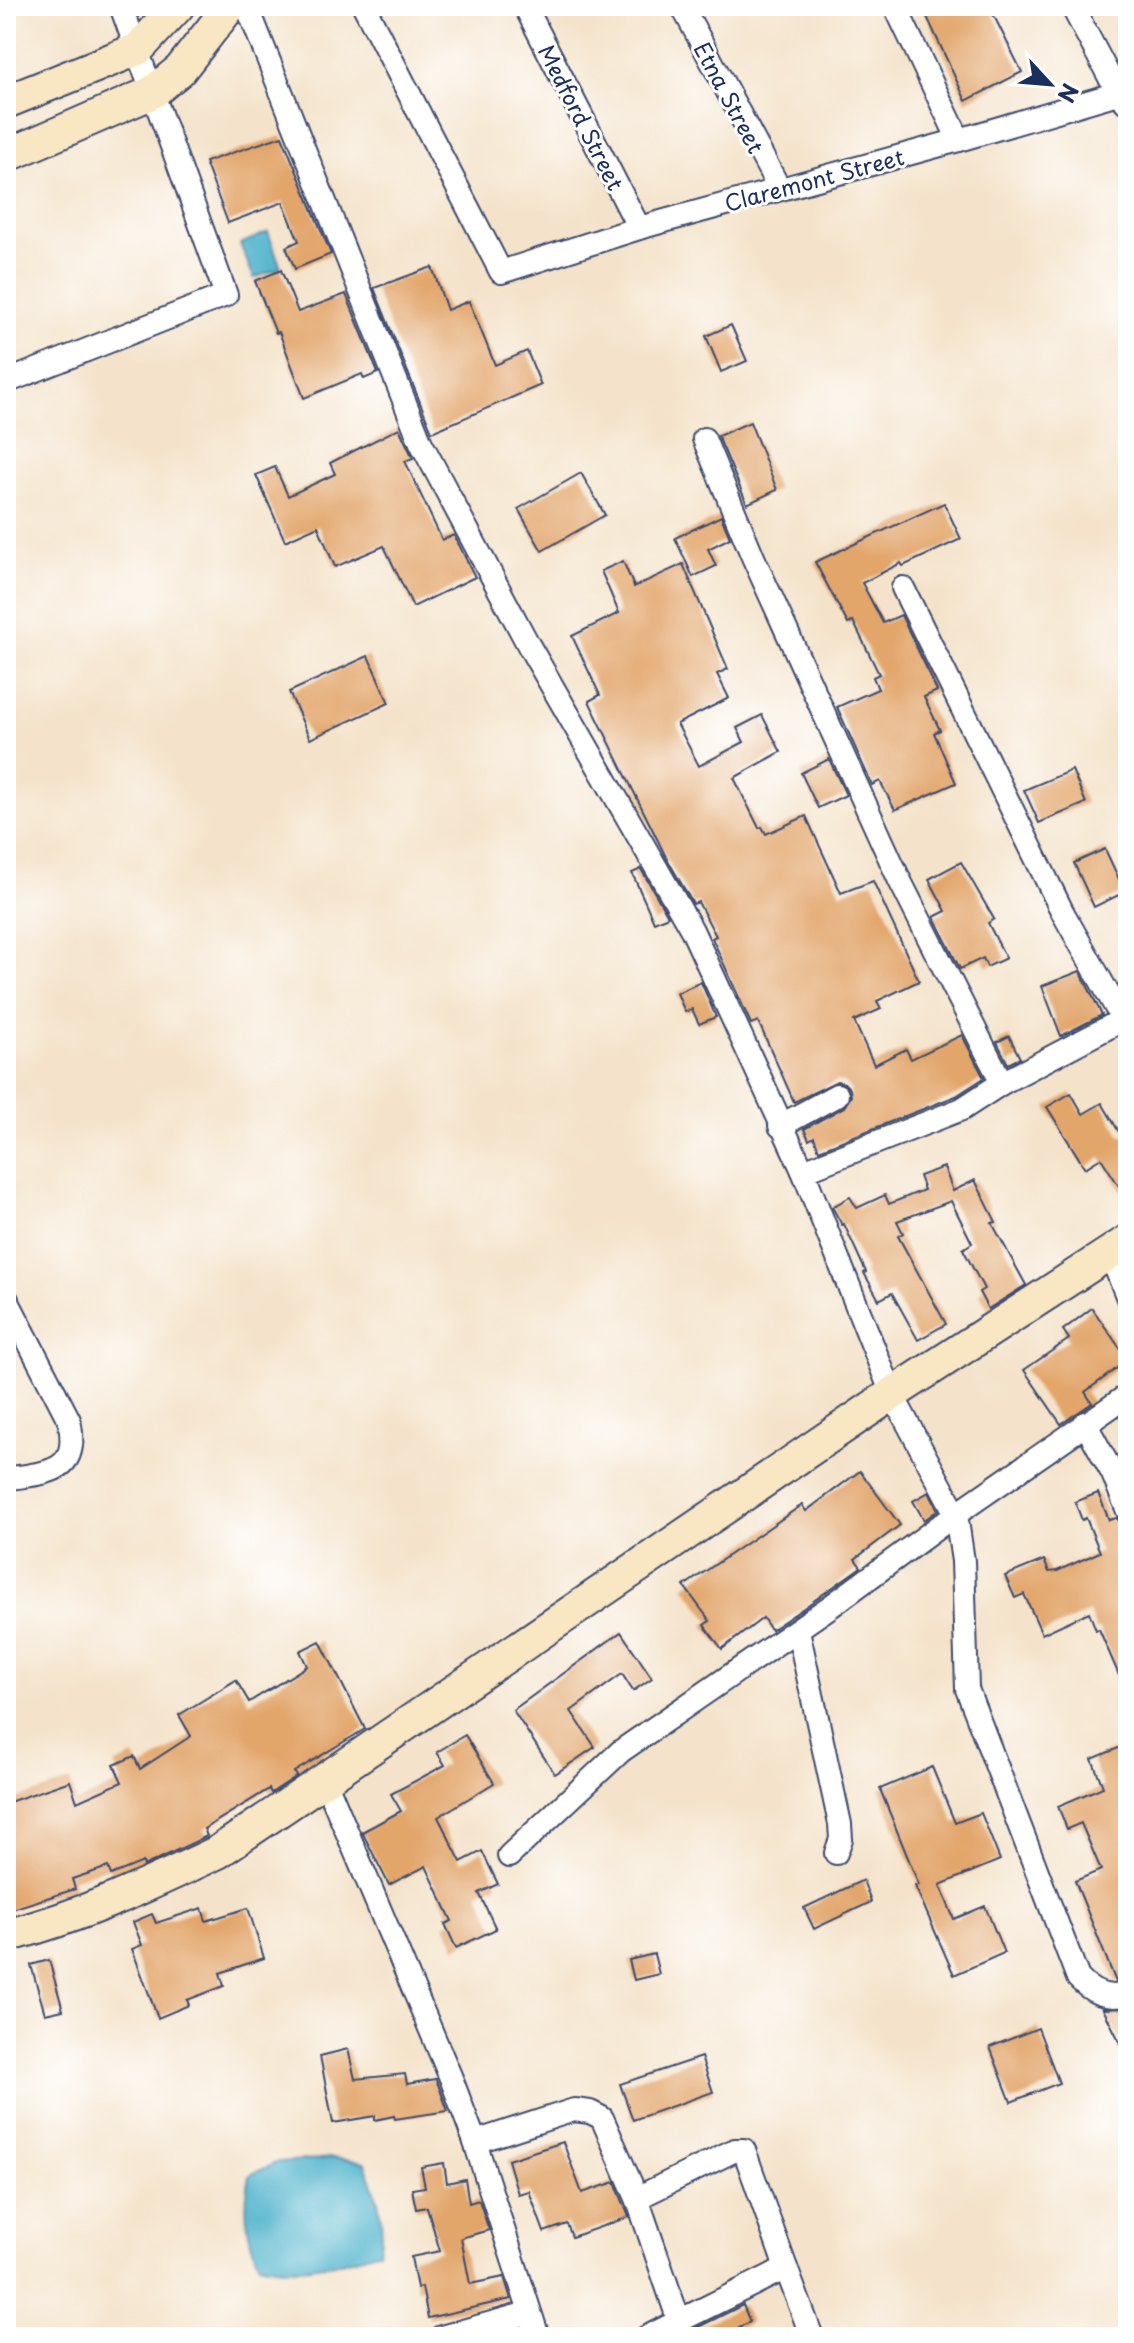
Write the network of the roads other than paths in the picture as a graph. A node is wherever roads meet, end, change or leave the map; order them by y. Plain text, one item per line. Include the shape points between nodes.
1 (121, 6) edge
2 (178, 6) edge
3 (230, 6) edge
4 (247, 6) edge
5 (364, 6) edge
6 (525, 6) edge
7 (682, 6) edge
8 (895, 6) edge
9 (1072, 6) edge
10 (138, 49) junction
11 (153, 92) junction
12 (1125, 96) edge
13 (6, 102) edge
14 (959, 140) junction
15 (6, 156) edge
16 (779, 188) junction
17 (639, 228) junction
18 (6, 382) edge
19 (704, 439) dead end
20 (903, 588) dead end
21 (1125, 1019) edge
22 (1002, 1083) junction
23 (837, 1095) dead end
24 (780, 1126) junction
25 (803, 1171) junction
26 (1119, 1247) edge
27 (6, 1298) edge
28 (1128, 1298) edge
29 (892, 1394) junction
30 (1128, 1395) edge
31 (1085, 1423) junction
32 (6, 1479) edge
33 (1128, 1511) edge
34 (956, 1514) junction
35 (798, 1630) junction
36 (325, 1780) junction
37 (836, 1853) dead end
38 (509, 1856) dead end
39 (6, 1936) edge
40 (1128, 1993) edge
41 (475, 2142) junction
42 (637, 2198) junction
43 (786, 2268) junction
44 (528, 2313) junction
45 (679, 2321) junction
46 (441, 2337) edge
47 (538, 2337) edge
48 (647, 2337) edge
49 (812, 2337) edge

1 - 10 street
2 - 10 street
3 - 11 street via 180,70
4 - 24 street via 421,443 529,646 692,930
5 - 17 street, Claremont Street via 501,272
6 - 17 street, Medford Street
7 - 16 street, Etna Street
8 - 14 street
9 - 12 street
10 - 11 street
10 - 13 street
11 - 15 street
11 - 18 street via 226,295
12 - 14 street, Claremont Street
14 - 16 street, Claremont Street
16 - 17 street, Claremont Street
19 - 22 street via 900,881
20 - 21 street via 1063,913
21 - 22 street
22 - 25 street via 962,1109
23 - 24 street
24 - 25 street
25 - 29 street
26 - 28 street
26 - 29 street
27 - 32 street via 69,1420 73,1439 70,1456 58,1470
29 - 34 street
29 - 36 street
30 - 31 street
31 - 33 street
31 - 34 street
34 - 35 street
34 - 40 street via 963,1561 967,1689 1078,1978 1090,1991 1120,1997
35 - 37 street via 840,1824
35 - 38 street via 621,1751
36 - 39 street via 218,1852 136,1891
36 - 41 street
41 - 42 street via 560,2113 590,2112 602,2118
41 - 44 street
42 - 43 street via 744,2150
42 - 45 street
43 - 45 street
43 - 49 street
44 - 46 street
44 - 47 street
45 - 48 street

